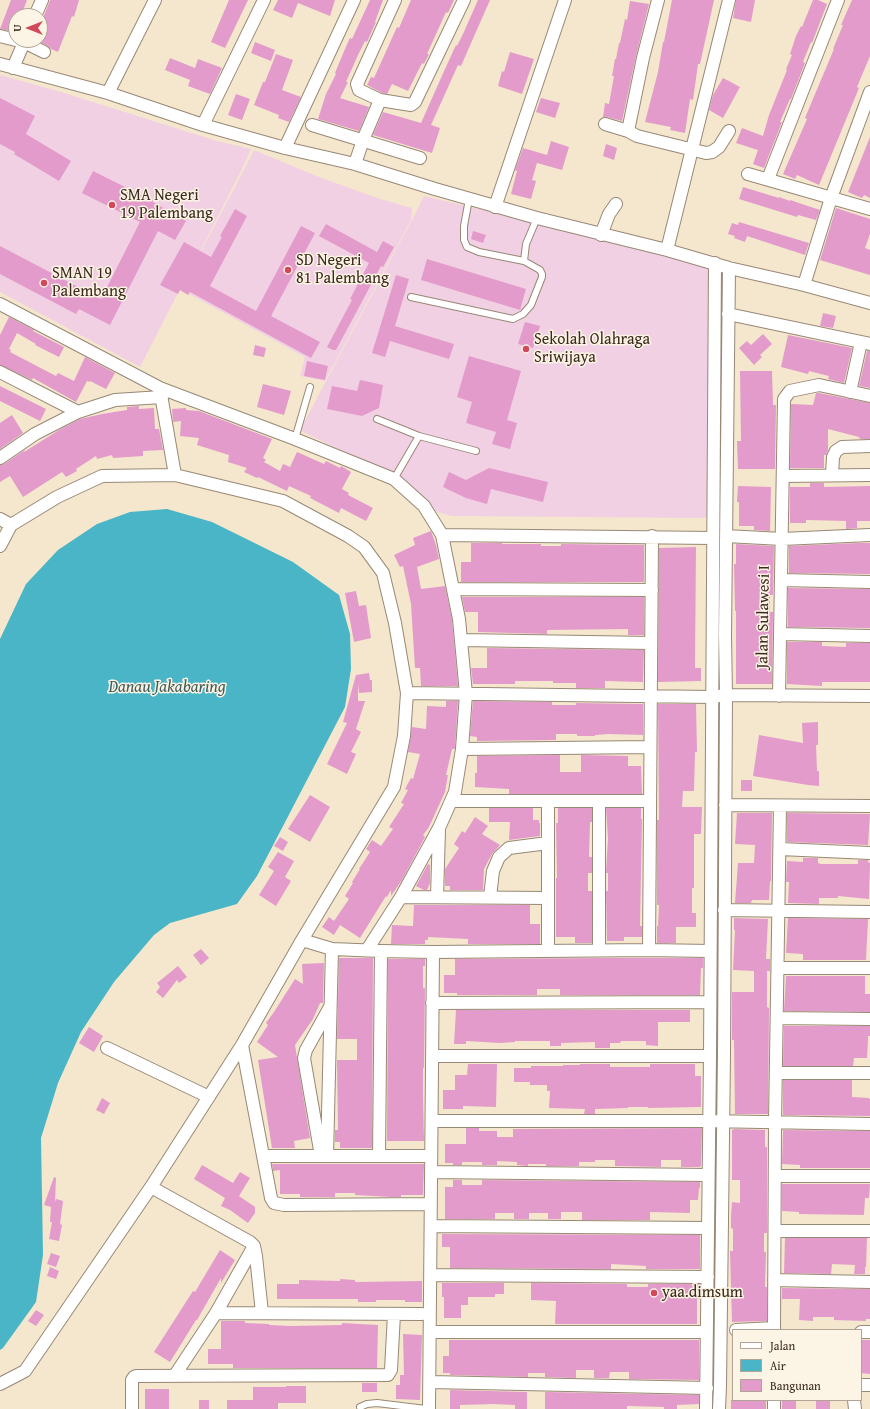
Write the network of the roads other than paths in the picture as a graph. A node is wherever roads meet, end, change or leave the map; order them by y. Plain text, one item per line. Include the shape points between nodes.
1 (154, 0) edge
2 (264, 0) edge
3 (354, 0) edge
4 (395, 0) edge
5 (464, 0) edge
6 (565, 0) edge
7 (658, 0) edge
8 (729, 0) edge
9 (838, 0) edge
10 (21, 48) edge
11 (37, 48) edge
12 (44, 52) dead end
13 (0, 64) edge
14 (13, 68) junction
15 (870, 92) edge
16 (108, 94) junction
17 (380, 100) junction
18 (605, 124) dead end
19 (203, 125) junction
20 (312, 125) dead end
21 (628, 131) junction
22 (729, 131) dead end
23 (363, 140) junction
24 (285, 148) junction
25 (693, 149) junction
26 (420, 158) dead end
27 (356, 164) junction
28 (748, 174) dead end
29 (768, 179) junction
30 (831, 198) junction
31 (469, 199) junction
32 (616, 204) dead end
33 (495, 207) junction
34 (870, 209) edge
35 (538, 218) junction
36 (601, 235) junction
37 (667, 250) junction
38 (524, 261) junction
39 (715, 263) junction
40 (729, 268) junction
41 (804, 285) junction
42 (412, 297) dead end
43 (870, 303) edge
44 (1, 307) edge
45 (728, 314) junction
46 (865, 343) edge
47 (0, 372) edge
48 (310, 387) dead end
49 (161, 392) junction
50 (850, 392) junction
51 (870, 396) edge
52 (78, 412) junction
53 (377, 419) dead end
54 (419, 436) junction
55 (295, 439) junction
56 (870, 446) edge
57 (476, 451) dead end
58 (0, 458) edge
59 (175, 474) junction
60 (870, 475) edge
61 (783, 476) junction
62 (832, 476) junction
63 (394, 479) junction
64 (0, 519) edge
65 (11, 525) junction
66 (442, 535) junction
67 (870, 535) edge
68 (652, 536) junction
69 (726, 536) junction
70 (712, 538) junction
71 (782, 539) junction
72 (0, 546) edge
73 (781, 580) junction
74 (870, 582) edge
75 (453, 589) junction
76 (652, 590) junction
77 (780, 634) junction
78 (870, 636) edge
79 (461, 640) junction
80 (651, 643) junction
81 (407, 693) junction
82 (466, 694) junction
83 (650, 695) junction
84 (726, 695) junction
85 (779, 696) junction
86 (870, 696) edge
87 (712, 697) junction
88 (650, 747) junction
89 (462, 749) junction
90 (451, 801) junction
91 (548, 801) junction
92 (599, 801) junction
93 (650, 801) junction
94 (724, 805) junction
95 (780, 806) junction
96 (870, 806) edge
97 (439, 828) junction
98 (548, 843) junction
99 (780, 849) junction
100 (870, 853) edge
101 (401, 896) junction
102 (437, 897) junction
103 (490, 897) junction
104 (548, 898) junction
105 (724, 910) junction
106 (779, 911) junction
107 (870, 912) edge
108 (302, 940) junction
109 (332, 949) junction
110 (368, 950) junction
111 (599, 950) junction
112 (649, 950) junction
113 (381, 951) junction
114 (548, 951) junction
115 (710, 951) junction
116 (433, 952) junction
117 (778, 968) junction
118 (870, 968) edge
119 (710, 1002) junction
120 (432, 1003) junction
121 (331, 1005) junction
122 (777, 1018) junction
123 (870, 1019) edge
124 (242, 1045) junction
125 (107, 1048) dead end
126 (432, 1056) junction
127 (710, 1056) junction
128 (776, 1073) junction
129 (870, 1073) edge
130 (209, 1097) junction
131 (432, 1121) junction
132 (708, 1121) junction
133 (722, 1122) junction
134 (776, 1123) junction
135 (870, 1124) edge
136 (263, 1156) junction
137 (324, 1156) junction
138 (379, 1156) junction
139 (431, 1156) junction
140 (431, 1172) junction
141 (708, 1175) junction
142 (775, 1176) junction
143 (870, 1176) edge
144 (152, 1187) junction
145 (431, 1204) junction
146 (431, 1226) junction
147 (708, 1228) junction
148 (870, 1230) edge
149 (775, 1231) junction
150 (254, 1246) junction
151 (431, 1275) junction
152 (708, 1277) junction
153 (774, 1280) junction
154 (870, 1282) edge
155 (216, 1314) junction
156 (262, 1314) junction
157 (394, 1314) junction
158 (422, 1314) dead end
159 (774, 1329) edge
160 (727, 1330) edge
161 (430, 1332) junction
162 (707, 1332) junction
163 (175, 1375) junction
164 (430, 1382) junction
165 (0, 1384) edge
166 (707, 1388) junction
167 (360, 1407) dead end
168 (132, 1409) edge
169 (421, 1409) edge
170 (426, 1409) edge
171 (429, 1409) edge
172 (706, 1409) edge
173 (719, 1409) edge

1 - 16 street
2 - 19 street
3 - 24 street
4 - 17 street via 357,84 359,90
5 - 17 street via 415,102 412,104
6 - 33 street
7 - 21 street
8 - 25 street
9 - 29 street
10 - 14 street
11 - 12 street
13 - 14 street
14 - 16 street
15 - 30 street
16 - 19 street
17 - 23 street
18 - 21 street
19 - 24 street
20 - 23 street
21 - 25 street via 637,136
22 - 25 street via 723,142 712,152
23 - 26 street
23 - 27 street
24 - 27 street
25 - 37 street
27 - 31 street
28 - 29 street
29 - 30 street
30 - 34 street
30 - 41 street
31 - 33 street
31 - 38 lane via 464,226 467,247
32 - 36 street
33 - 35 street
35 - 36 street
35 - 38 lane via 526,244
36 - 37 street
37 - 39 street
38 - 42 lane via 540,270 542,277 531,305 517,318
39 - 40 street
39 - 70 street
40 - 41 street
40 - 45 street
41 - 43 street
44 - 49 street
45 - 46 street
45 - 69 street
46 - 50 street
47 - 52 street
48 - 55 lane
49 - 52 street via 115,400
49 - 55 street
49 - 59 street
50 - 51 street, Jalan Sulawesi I
50 - 61 street, Jalan Sulawesi I via 820,385 790,391 784,399
52 - 58 street via 35,434
53 - 54 lane
54 - 57 lane
54 - 63 lane
55 - 63 street
56 - 62 street via 842,447 836,451 833,457
59 - 65 street via 102,476 57,497
59 - 81 street via 283,501 348,536 364,548 383,573
60 - 62 street
61 - 62 street
61 - 71 street, Jalan Sulawesi I
63 - 66 street via 424,506
64 - 65 street
65 - 72 street
66 - 68 street
66 - 75 street
67 - 71 street
68 - 70 street
68 - 76 street
69 - 71 street
69 - 84 street
70 - 87 street
71 - 73 street, Jalan Sulawesi I
73 - 74 street
73 - 77 street, Jalan Sulawesi I
75 - 76 street
75 - 79 street
76 - 80 street
77 - 78 street
77 - 85 street, Jalan Sulawesi I
79 - 80 street
79 - 82 street
80 - 83 street
81 - 82 street
81 - 108 street via 404,736 394,787
82 - 83 street
82 - 89 street
83 - 87 street
83 - 88 street
84 - 85 street
84 - 87 street
84 - 94 street
85 - 86 street
87 - 115 street
88 - 89 street
88 - 93 street
89 - 90 street
90 - 91 street
90 - 97 street
91 - 92 street
91 - 98 street
92 - 93 street
92 - 111 street
93 - 112 street
94 - 95 street
94 - 105 street
95 - 96 street
95 - 99 street
97 - 101 street
97 - 102 street
98 - 103 street via 508,848 499,857 492,871
98 - 104 street
99 - 100 street
99 - 106 street
101 - 102 street
101 - 110 street
102 - 103 street
103 - 104 street
104 - 114 street
105 - 106 street
105 - 133 street
106 - 107 street
106 - 117 street
108 - 109 street
108 - 124 street
109 - 110 street
109 - 121 street
110 - 113 street
111 - 112 street
111 - 114 street
112 - 115 street
113 - 116 street
113 - 138 street
114 - 116 street
115 - 119 street
116 - 120 street
117 - 118 street
117 - 122 street
119 - 120 street
119 - 127 street
120 - 126 street
121 - 137 street
121 - 137 street via 304,1058
122 - 123 street
122 - 128 street
124 - 130 street
124 - 136 street
125 - 130 street
126 - 127 street
126 - 131 street
127 - 132 street
128 - 129 street
128 - 134 street
130 - 144 street
131 - 132 street
131 - 139 street
132 - 133 street
132 - 141 street
133 - 134 street
133 - 160 street
134 - 135 street
134 - 142 street
136 - 137 street
136 - 145 street via 274,1203
137 - 138 street
138 - 139 street
139 - 140 street
140 - 141 street
140 - 145 street
141 - 147 street
142 - 143 street
142 - 149 street
144 - 150 street via 245,1238
144 - 165 street via 25,1371
145 - 146 street
146 - 147 street
146 - 151 street
147 - 152 street
148 - 149 street
149 - 153 street
150 - 155 street
150 - 156 street
151 - 152 street
151 - 161 street
152 - 162 street
153 - 154 street
153 - 159 street
155 - 156 street
155 - 163 street
156 - 157 street
157 - 158 street
157 - 163 street via 391,1370 388,1375
160 - 173 street
161 - 162 street
161 - 164 street
162 - 166 street
163 - 168 street via 134,1376
164 - 166 street
164 - 171 street
166 - 172 street
167 - 169 lane via 376,1404
169 - 170 lane

